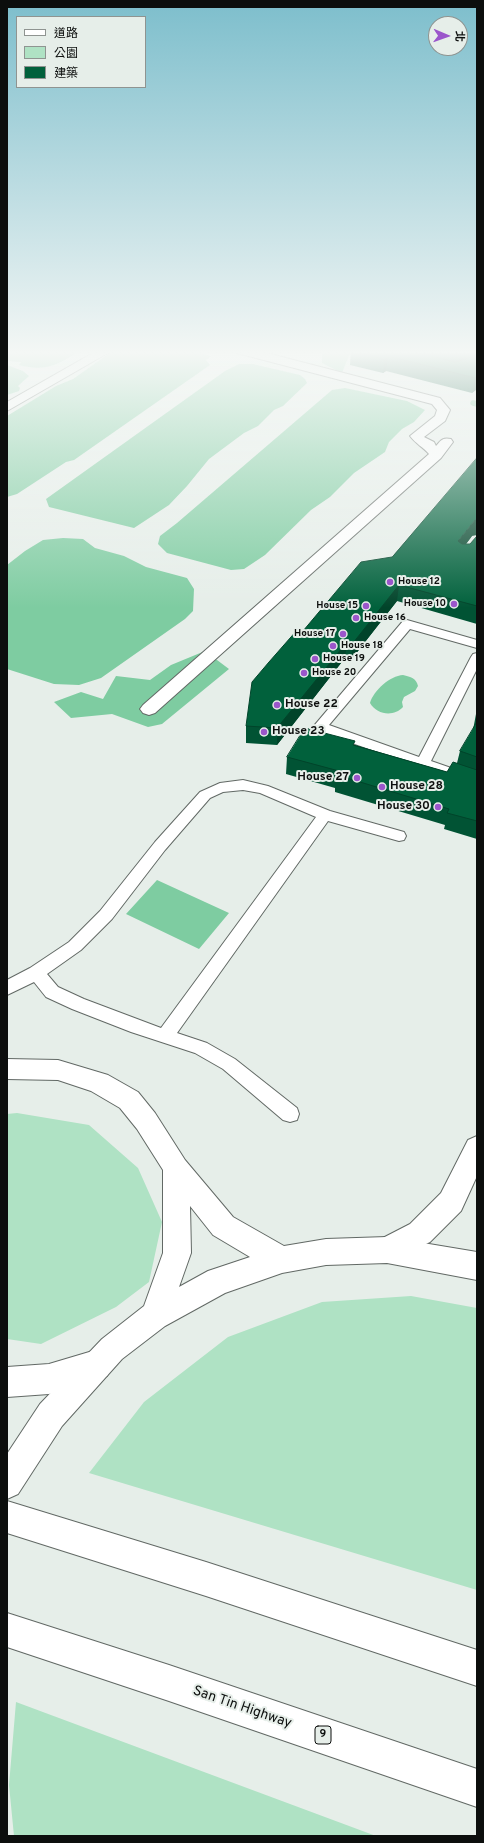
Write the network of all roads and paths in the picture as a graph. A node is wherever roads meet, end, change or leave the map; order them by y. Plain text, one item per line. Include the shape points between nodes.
1 (417, 436) edge
2 (446, 442) dead end
3 (436, 455) junction
4 (477, 644) edge
5 (477, 657) edge
6 (149, 709) dead end
7 (423, 763) junction
8 (477, 782) edge
9 (325, 815) junction
10 (399, 836) dead end
11 (36, 973) junction
12 (7, 988) edge
13 (165, 1036) junction
14 (7, 1069) edge
15 (290, 1114) dead end
16 (477, 1148) edge
17 (176, 1168) junction
18 (387, 1250) junction
19 (282, 1260) junction
20 (477, 1266) edge
21 (155, 1316) junction
22 (96, 1365) junction
23 (7, 1382) edge
24 (7, 1483) edge
25 (7, 1517) edge
26 (7, 1630) edge
27 (477, 1668) edge
28 (477, 1788) edge

1 - 3 main road via 429,445
2 - 3 main road
3 - 6 main road
4 - 7 lane via 407,624 320,727
5 - 7 lane
7 - 8 lane
9 - 10 lane
9 - 11 lane via 288,798 242,785 220,788 205,795 160,846 106,915 75,946
9 - 13 lane
11 - 12 lane
11 - 13 lane via 52,992
13 - 15 lane via 201,1048 229,1064
14 - 17 main road via 58,1070 99,1084 130,1100
16 - 18 main road via 451,1202 420,1233
17 - 19 main road via 223,1226
17 - 21 main road via 177,1253
18 - 19 main road via 326,1252
18 - 20 main road
19 - 21 main road via 218,1281
21 - 22 main road via 112,1349
22 - 23 main road via 49,1379
22 - 24 main road via 51,1415
25 - 27 main road
26 - 28 main road, San Tin Highway / 9

